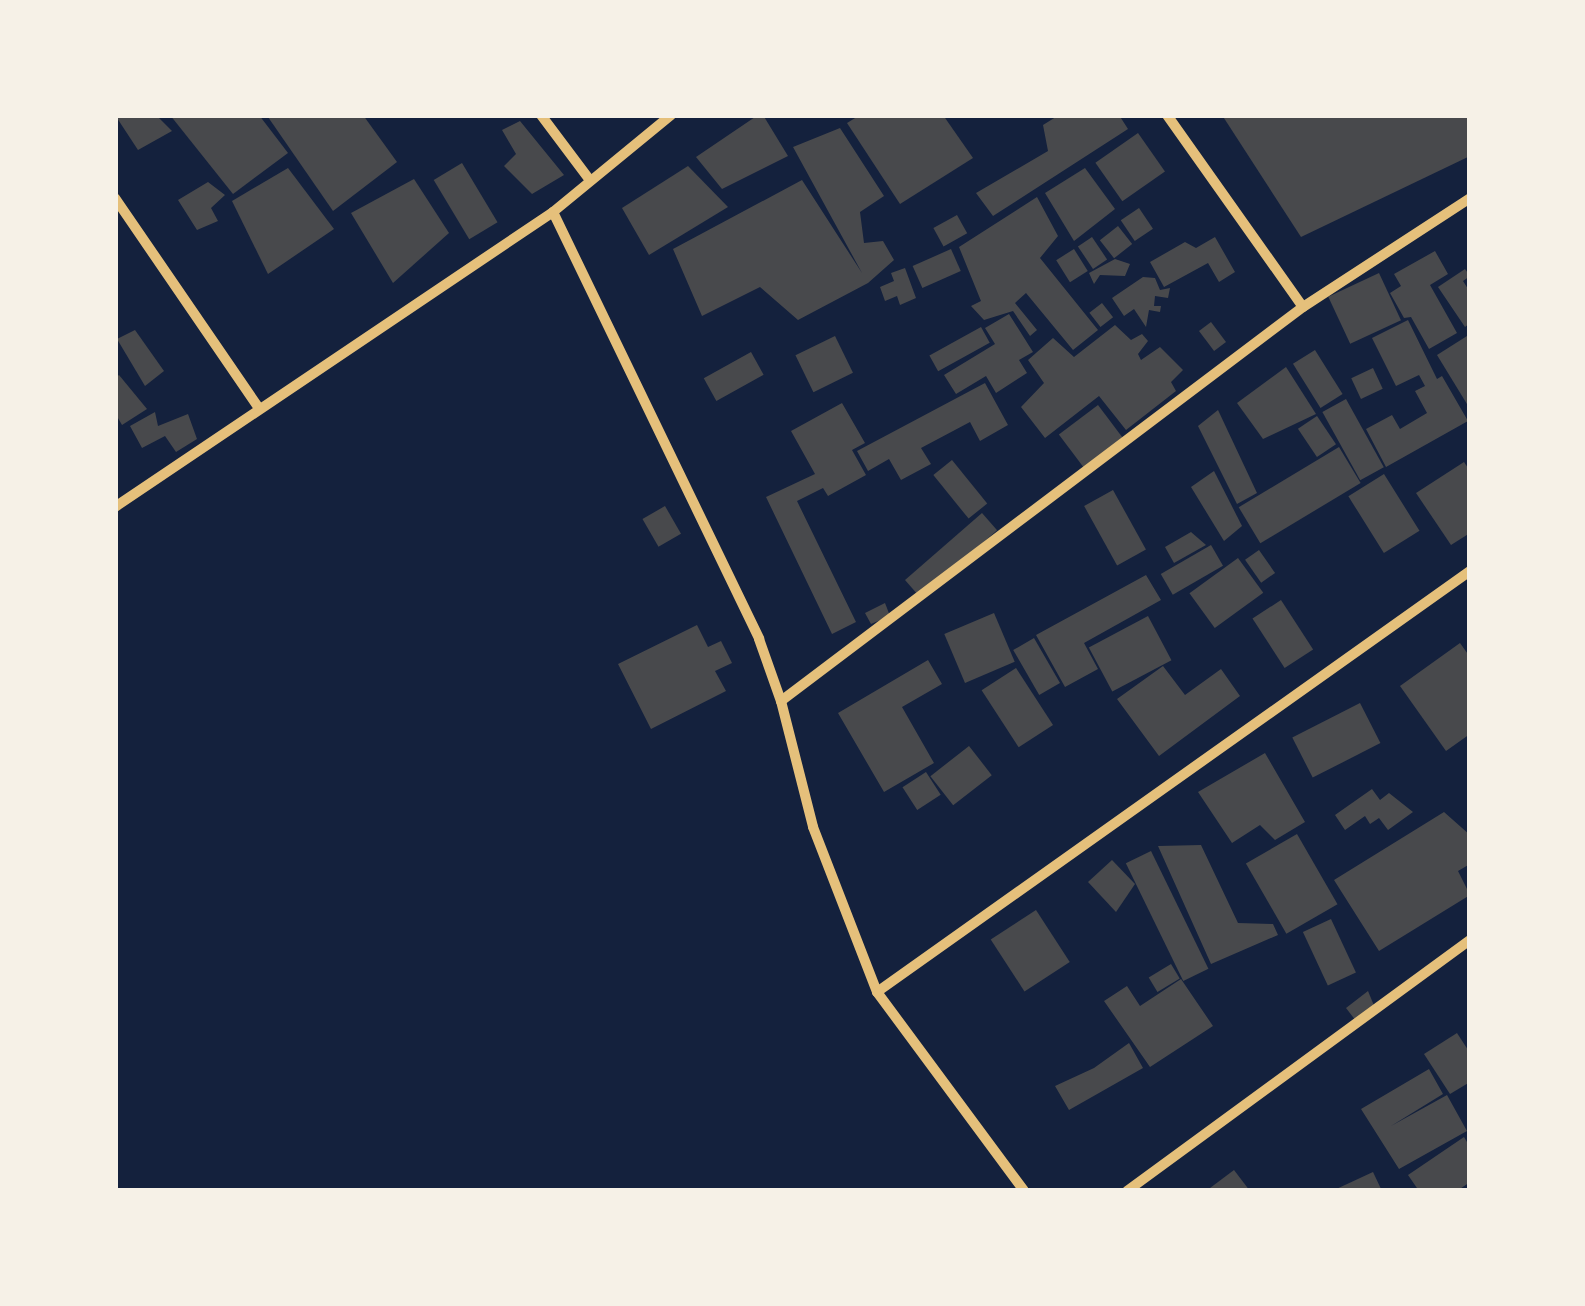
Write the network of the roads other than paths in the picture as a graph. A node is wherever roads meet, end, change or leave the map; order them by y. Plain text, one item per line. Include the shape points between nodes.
1 (541, 115) edge
2 (671, 115) edge
3 (1166, 115) edge
4 (590, 179) junction
5 (115, 198) edge
6 (1470, 198) edge
7 (553, 212) junction
8 (1303, 307) junction
9 (259, 408) junction
10 (115, 506) edge
11 (1470, 571) edge
12 (781, 700) junction
13 (1470, 940) edge
14 (877, 992) junction
15 (1024, 1191) edge
16 (1127, 1191) edge

1 - 4 street
2 - 4 street
3 - 8 street
4 - 7 street
5 - 9 street
6 - 8 street
7 - 9 street
7 - 12 street via 739,590
8 - 12 street
9 - 10 street
11 - 14 street
12 - 14 street via 813,827
13 - 16 street
14 - 15 street

